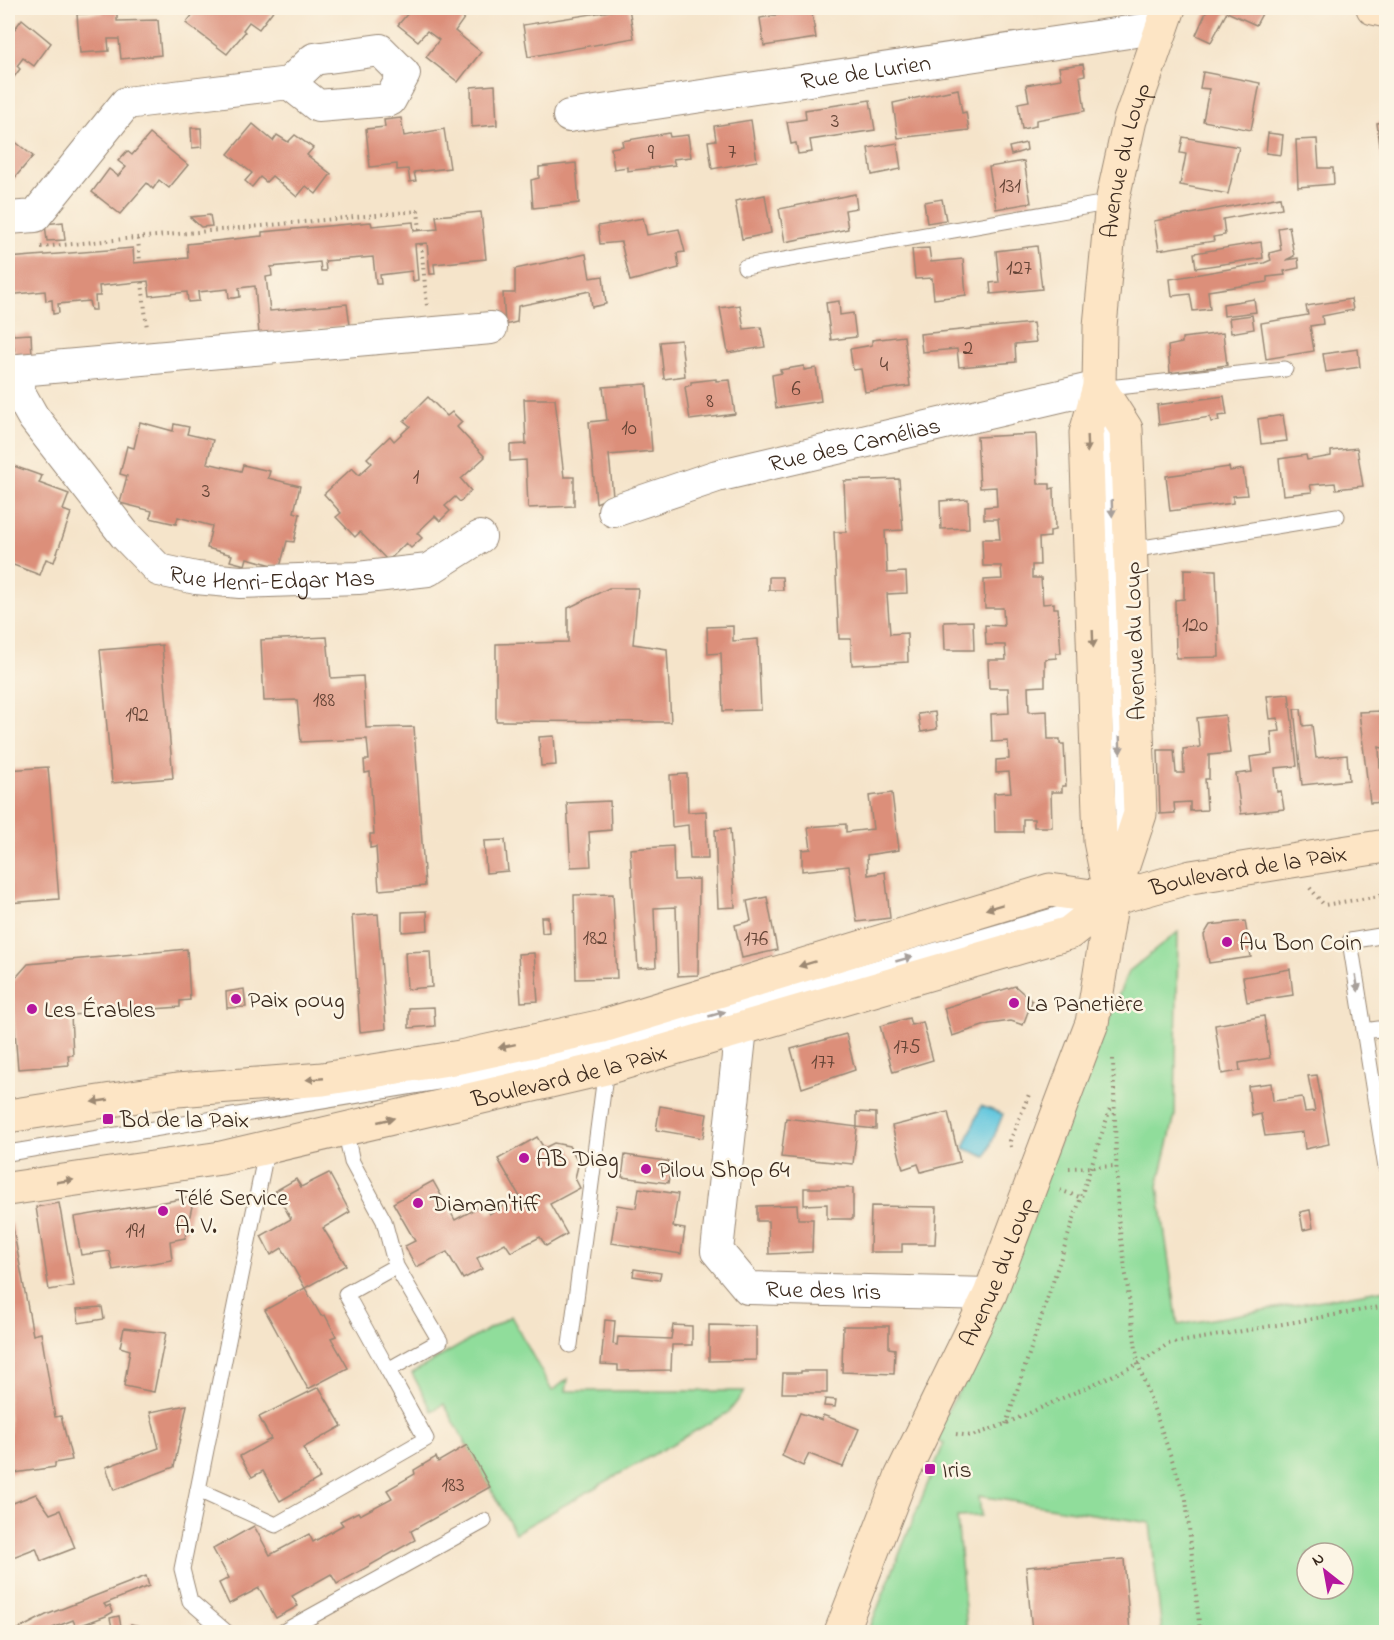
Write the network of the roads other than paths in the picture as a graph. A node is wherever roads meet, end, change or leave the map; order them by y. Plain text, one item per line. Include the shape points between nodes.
1 (1373, 8) edge
2 (1386, 10) edge
3 (1165, 17) edge
4 (289, 82) dead end
5 (569, 116) dead end
6 (1112, 202) junction
7 (8, 218) edge
8 (745, 267) dead end
9 (491, 328) dead end
10 (1286, 369) dead end
11 (11, 371) edge
12 (1099, 387) junction
13 (614, 511) dead end
14 (1337, 516) dead end
15 (480, 537) dead end
16 (1131, 550) junction
17 (1386, 846) edge
18 (1112, 899) junction
19 (1386, 934) edge
20 (746, 982) junction
21 (741, 1028) junction
22 (1386, 1028) edge
23 (1364, 1031) junction
24 (613, 1055) junction
25 (8, 1116) edge
26 (345, 1129) junction
27 (267, 1148) junction
28 (8, 1153) edge
29 (1386, 1168) edge
30 (8, 1189) edge
31 (396, 1266) junction
32 (990, 1294) junction
33 (570, 1344) dead end
34 (388, 1370) junction
35 (198, 1490) junction
36 (483, 1521) dead end
37 (226, 1632) edge
38 (283, 1632) edge
39 (842, 1632) edge

1 - 2 main road
3 - 5 street, Rue de Lurien
3 - 6 main road, Avenue du Loup via 1130,120
4 - 7 street via 126,103 35,216
6 - 8 lane
6 - 12 main road, Avenue du Loup via 1100,326
9 - 11 street, Rue Henri-Edgar Mas
10 - 12 lane
11 - 15 street, Rue Henri-Edgar Mas via 33,417 125,535 159,570 240,582 358,578 428,570
12 - 13 street, Rue des Camélias via 717,476
16 -> 12 main road, Avenue du Loup via 1126,429
12 -> 18 main road, Avenue du Loup via 1086,434 1100,841
14 - 16 lane
18 -> 16 main road, Avenue du Loup via 1140,814
17 - 18 main road, Boulevard de la Paix via 1191,877
18 -> 20 main road, Boulevard de la Paix via 1050,890
18 - 21 main road, Boulevard de la Paix via 1069,933
24 -> 18 lane
18 - 32 main road, Avenue du Loup via 1092,1023
19 -> 23 lane via 1350,941
20 - 24 lane
20 -> 25 main road, Boulevard de la Paix via 603,1026 460,1056 323,1079 177,1090
21 - 24 main road, Boulevard de la Paix
21 - 32 street, Rue des Iris via 717,1251 748,1288
22 - 23 lane
23 - 29 lane
26 -> 24 main road, Boulevard de la Paix
24 - 28 lane
24 - 33 lane
26 - 27 main road, Boulevard de la Paix
26 - 31 lane via 352,1162 384,1221
30 -> 27 main road, Boulevard de la Paix
27 - 35 lane
31 - 34 lane via 346,1294
31 - 34 lane via 440,1341
32 - 39 main road, Avenue du Loup via 901,1478
34 - 35 lane via 426,1439 276,1525
35 - 37 lane via 182,1569 190,1601
36 - 38 lane

